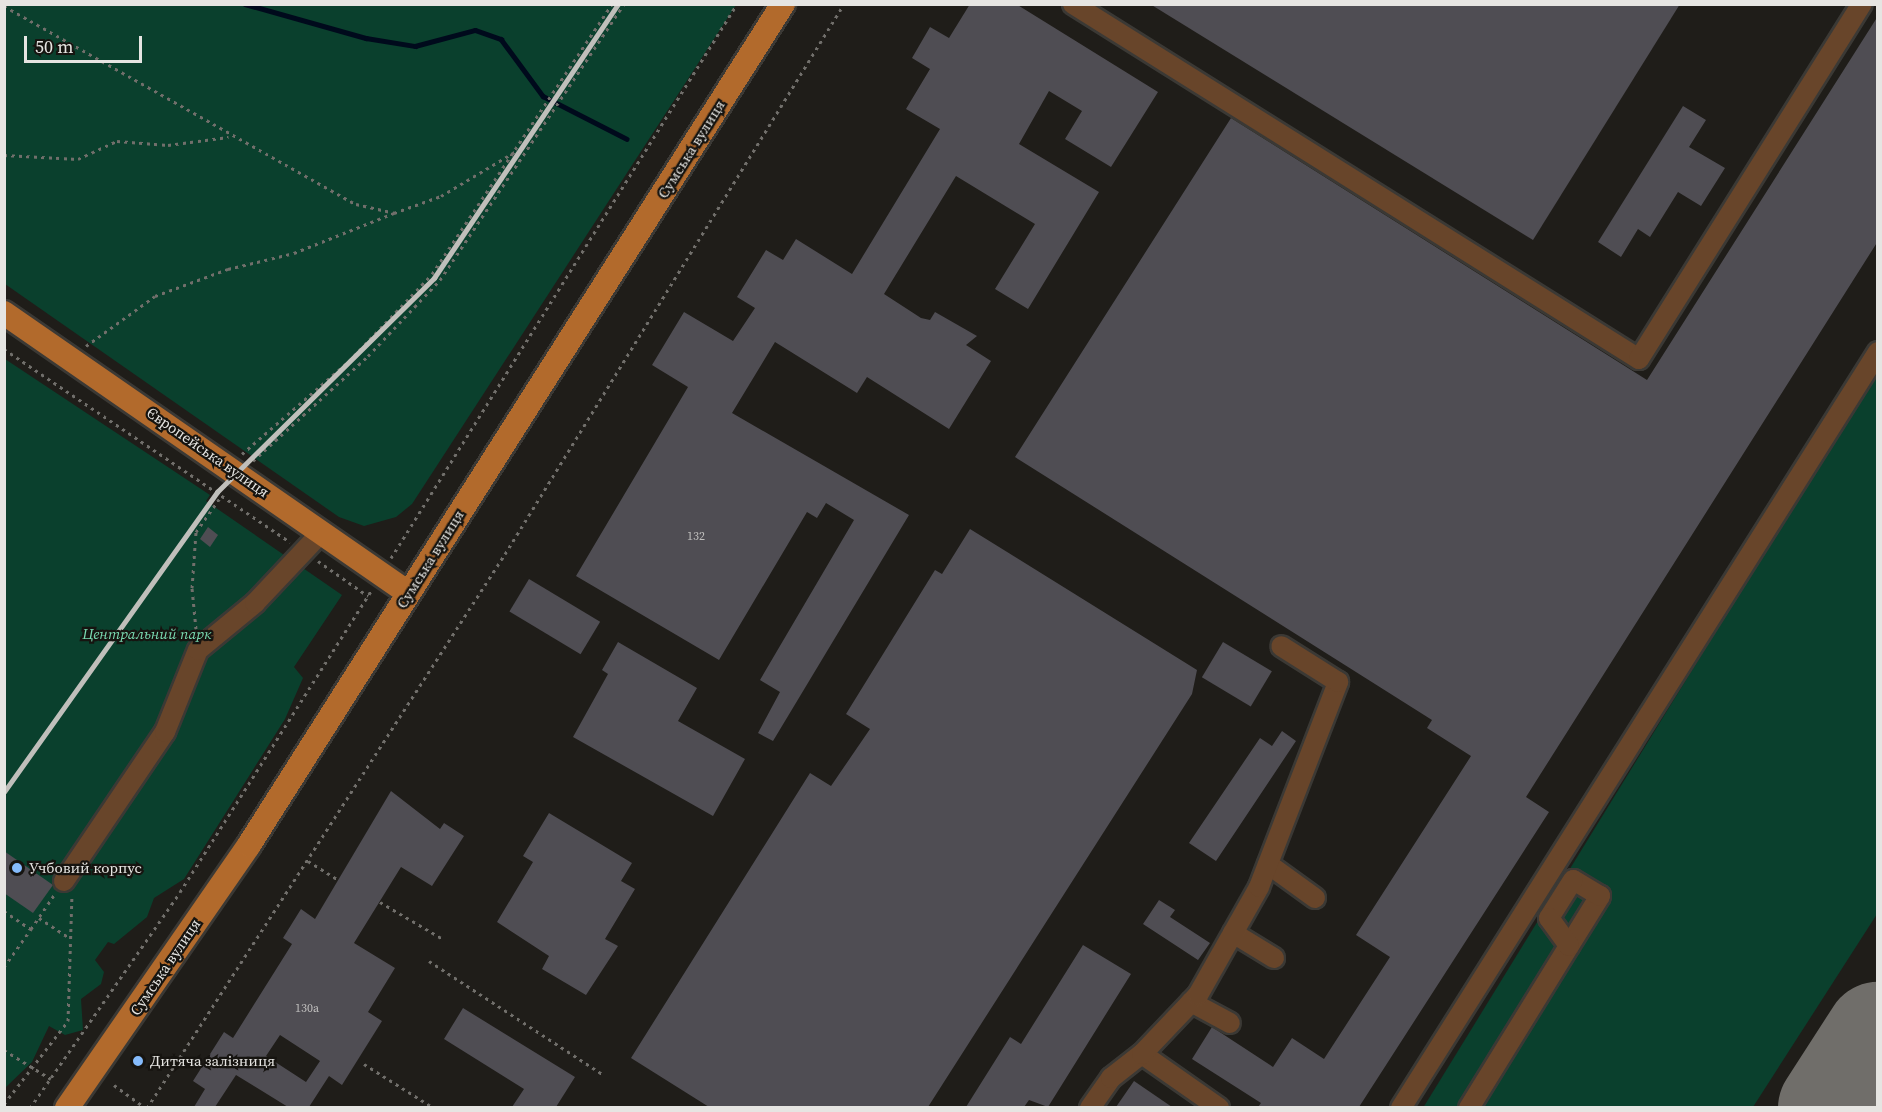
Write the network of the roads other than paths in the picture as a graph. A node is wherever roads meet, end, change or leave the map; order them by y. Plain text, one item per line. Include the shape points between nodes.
1 (783, 4) edge
2 (1073, 4) edge
3 (1862, 4) edge
4 (4, 313) edge
5 (1878, 352) edge
6 (322, 532) junction
7 (409, 593) junction
8 (1281, 646) dead end
9 (1268, 864) junction
10 (64, 881) road end
11 (1315, 898) dead end
12 (1233, 933) junction
13 (1569, 946) dead end
14 (1274, 957) dead end
15 (1191, 1002) junction
16 (1230, 1023) dead end
17 (1142, 1054) junction
18 (1111, 1077) junction
19 (67, 1107) edge
20 (1078, 1107) edge
21 (1090, 1107) edge
22 (1219, 1107) edge
23 (1401, 1107) edge
24 (1469, 1107) edge

1 - 7 main road, Сумська вулиця
2 - 3 lane via 1639,359
4 - 6 main road, Європейська вулиця
5 - 23 lane
6 - 7 main road, Європейська вулиця
6 - 10 lane via 255,603 198,650 165,732
7 - 19 main road, Сумська вулиця via 249,845
8 - 9 lane via 1338,681
9 - 11 lane
9 - 12 lane
12 - 14 lane
12 - 15 lane
13 - 24 lane
15 - 16 lane
15 - 17 lane
17 - 18 lane
17 - 22 lane
18 - 20 lane
18 - 21 lane

